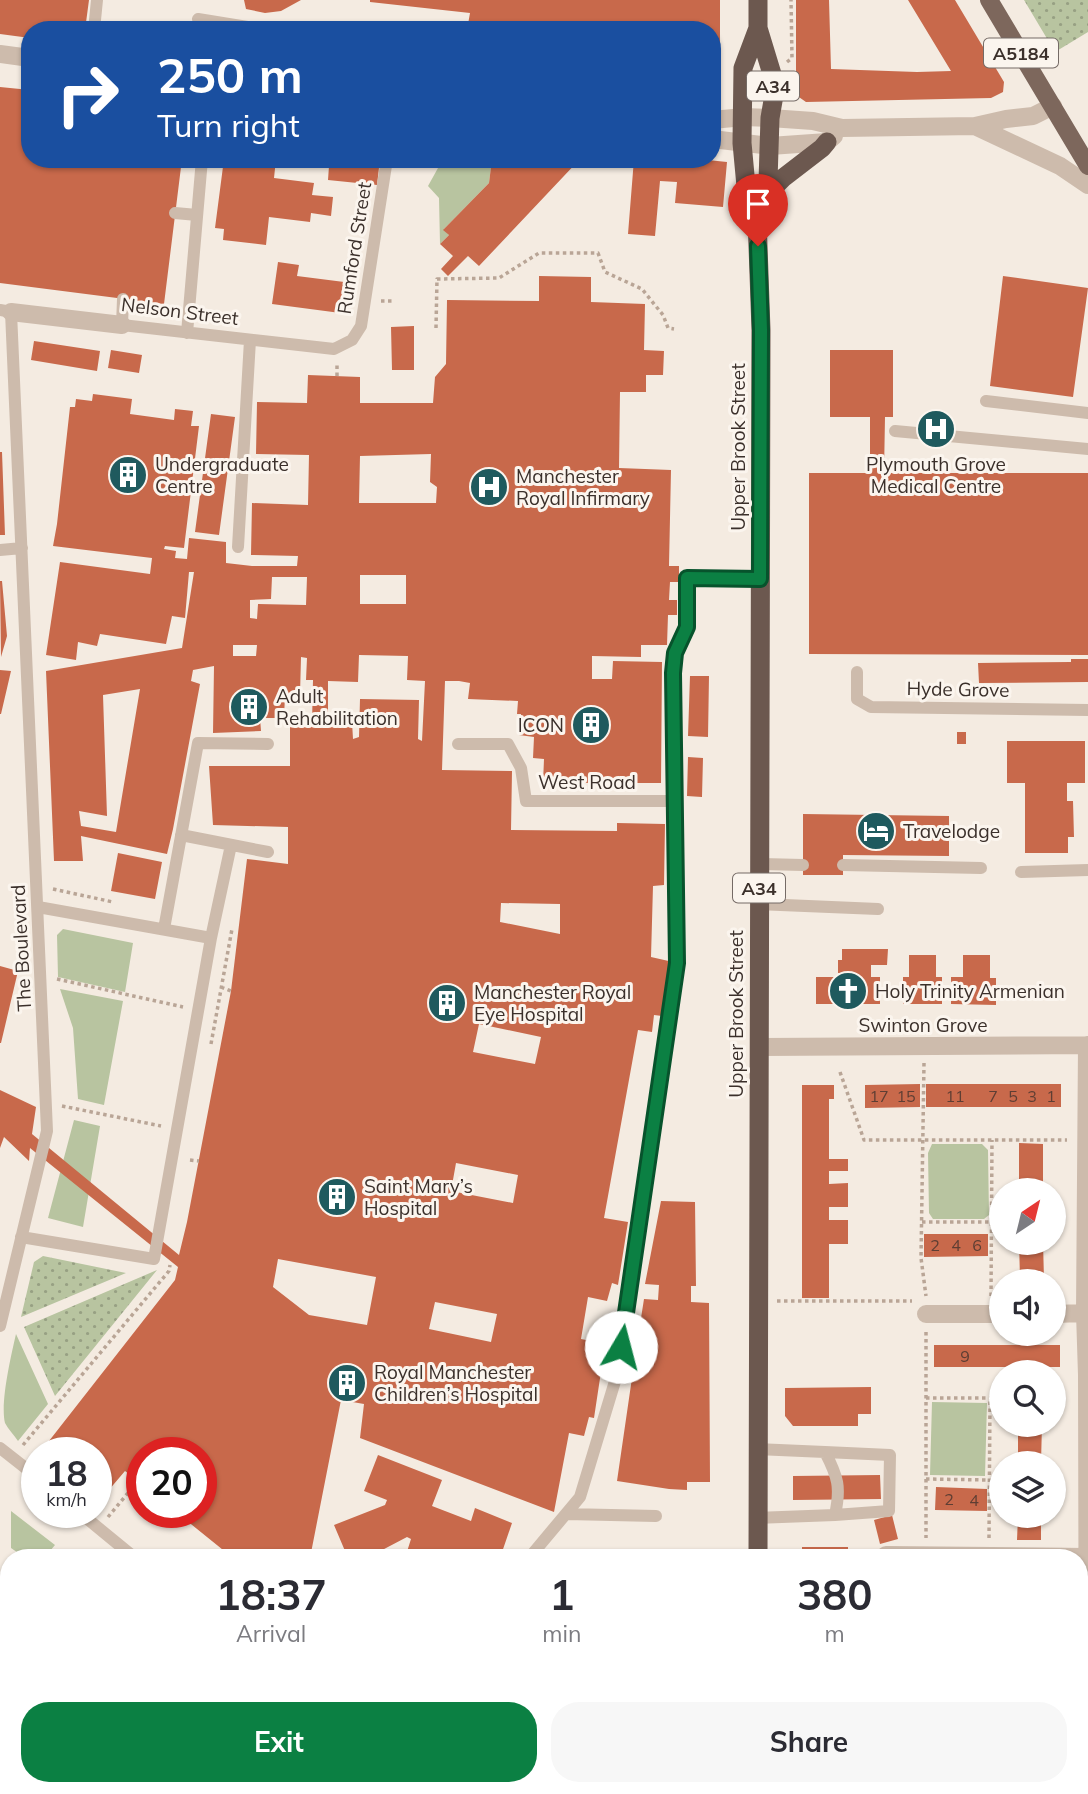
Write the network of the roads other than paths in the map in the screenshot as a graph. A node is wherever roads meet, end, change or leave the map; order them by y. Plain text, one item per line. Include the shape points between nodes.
1 (97, 0) edge
2 (758, 0) edge
3 (989, 0) edge
4 (198, 19) dead end
5 (95, 21) edge
6 (210, 21) edge
7 (758, 28) junction
8 (0, 54) edge
9 (21, 57) edge
10 (1053, 106) junction
11 (744, 117) junction
12 (770, 118) junction
13 (721, 119) edge
14 (975, 126) junction
15 (842, 128) junction
16 (721, 140) edge
17 (827, 142) junction
18 (742, 143) junction
19 (770, 146) junction
20 (1088, 166) edge
21 (201, 168) edge
22 (386, 168) edge
23 (1088, 186) edge
24 (765, 197) junction
25 (176, 213) dead end
26 (197, 215) junction
27 (757, 218) junction
28 (123, 299) dead end
29 (6, 311) edge
30 (122, 325) junction
31 (187, 333) junction
32 (250, 340) junction
33 (352, 340) joint
34 (986, 401) dead end
35 (1088, 413) edge
36 (895, 431) dead end
37 (1088, 449) edge
38 (237, 547) dead end
39 (22, 548) junction
40 (0, 550) edge
41 (760, 579) junction
42 (857, 672) dead end
43 (1088, 710) edge
44 (268, 744) dead end
45 (458, 744) dead end
46 (675, 801) junction
47 (181, 835) junction
48 (231, 845) junction
49 (268, 852) dead end
50 (759, 864) junction
51 (803, 865) dead end
52 (843, 865) dead end
53 (981, 868) dead end
54 (1088, 870) edge
55 (1021, 872) dead end
56 (759, 904) junction
57 (38, 906) junction
58 (878, 909) dead end
59 (164, 929) junction
60 (211, 938) junction
61 (1087, 1045) edge
62 (759, 1047) junction
63 (1086, 1140) edge
64 (22, 1237) junction
65 (926, 1308) road end
66 (989, 1313) edge
67 (1085, 1313) junction
68 (1066, 1314) edge
69 (0, 1326) edge
70 (621, 1347) dead end
71 (619, 1368) dead end
72 (1088, 1375) edge
73 (0, 1448) edge
74 (758, 1449) junction
75 (825, 1452) junction
76 (21, 1464) edge
77 (566, 1514) junction
78 (835, 1515) junction
79 (656, 1516) dead end
80 (758, 1518) junction
81 (99, 1528) edge
82 (124, 1549) edge
83 (537, 1549) edge
84 (758, 1549) edge
85 (1087, 1549) edge
86 (1088, 1582) edge
87 (1088, 1702) edge
88 (1088, 1794) edge

1 - 5 lane
2 - 7 highway, Upper Brook Street / A34
3 - 10 main road, A5184
4 - 6 lane
7 - 11 highway, Upper Brook Street / A34 via 744,68
7 - 12 highway, Upper Brook Street / A34 via 772,74
8 - 9 street
10 - 14 street via 1033,116
10 - 20 main road, A5184
11 - 12 street
11 - 13 street
11 - 18 highway, Upper Brook Street / A34
12 - 15 street
12 - 19 highway, Upper Brook Street / A34
14 - 15 street
14 - 23 street via 1060,166
15 - 17 street
16 - 18 street
17 - 19 street
17 - 24 highway
18 - 19 street
18 - 27 highway, Upper Brook Street / A34 via 746,186
19 - 24 highway, Upper Brook Street / A34
21 - 26 lane
22 - 33 lane, Rumford Street via 361,326
24 - 27 highway, Upper Brook Street / A34
25 - 26 lane
26 - 31 lane
27 - 41 highway, Upper Brook Street / A34
28 - 30 lane
29 - 30 street, Nelson Street
29 - 39 lane, The Boulevard
30 - 31 lane, Nelson Street
31 - 32 lane, Nelson Street
32 - 33 lane, Nelson Street via 334,349
32 - 38 lane
34 - 35 lane
36 - 37 lane
39 - 40 lane
39 - 57 lane, The Boulevard
41 - 46 lane via 687,578 687,627 675,653 673,673
41 - 50 highway, Upper Brook Street / A34
42 - 43 lane, Hyde Grove via 857,699 871,706
44 - 47 lane via 198,743
45 - 46 lane, West Road via 508,744 521,768 526,801
46 - 70 lane via 677,963
47 - 48 lane
47 - 59 lane
48 - 49 lane
48 - 60 lane
50 - 51 lane
50 - 56 highway, Upper Brook Street / A34
52 - 53 lane
54 - 55 lane
56 - 58 lane
56 - 62 highway, Upper Brook Street / A34
57 - 59 lane
57 - 64 lane, The Boulevard via 47,1130
59 - 60 lane
60 - 64 lane via 153,1259
61 - 62 street, Swinton Grove
61 - 63 street
62 - 74 highway, Upper Brook Street / A34
63 - 67 street
64 - 69 lane, The Boulevard
65 - 66 street
67 - 68 street
67 - 72 street
71 - 77 lane via 580,1497
72 - 85 street
73 - 76 lane
74 - 75 lane
74 - 80 highway, Upper Brook Street / A34
75 - 78 lane via 837,1476
75 - 78 lane via 890,1455 889,1511
77 - 79 lane
77 - 83 lane
78 - 80 lane
80 - 84 highway, Upper Brook Street / A34
81 - 82 lane
86 - 87 street
87 - 88 street

